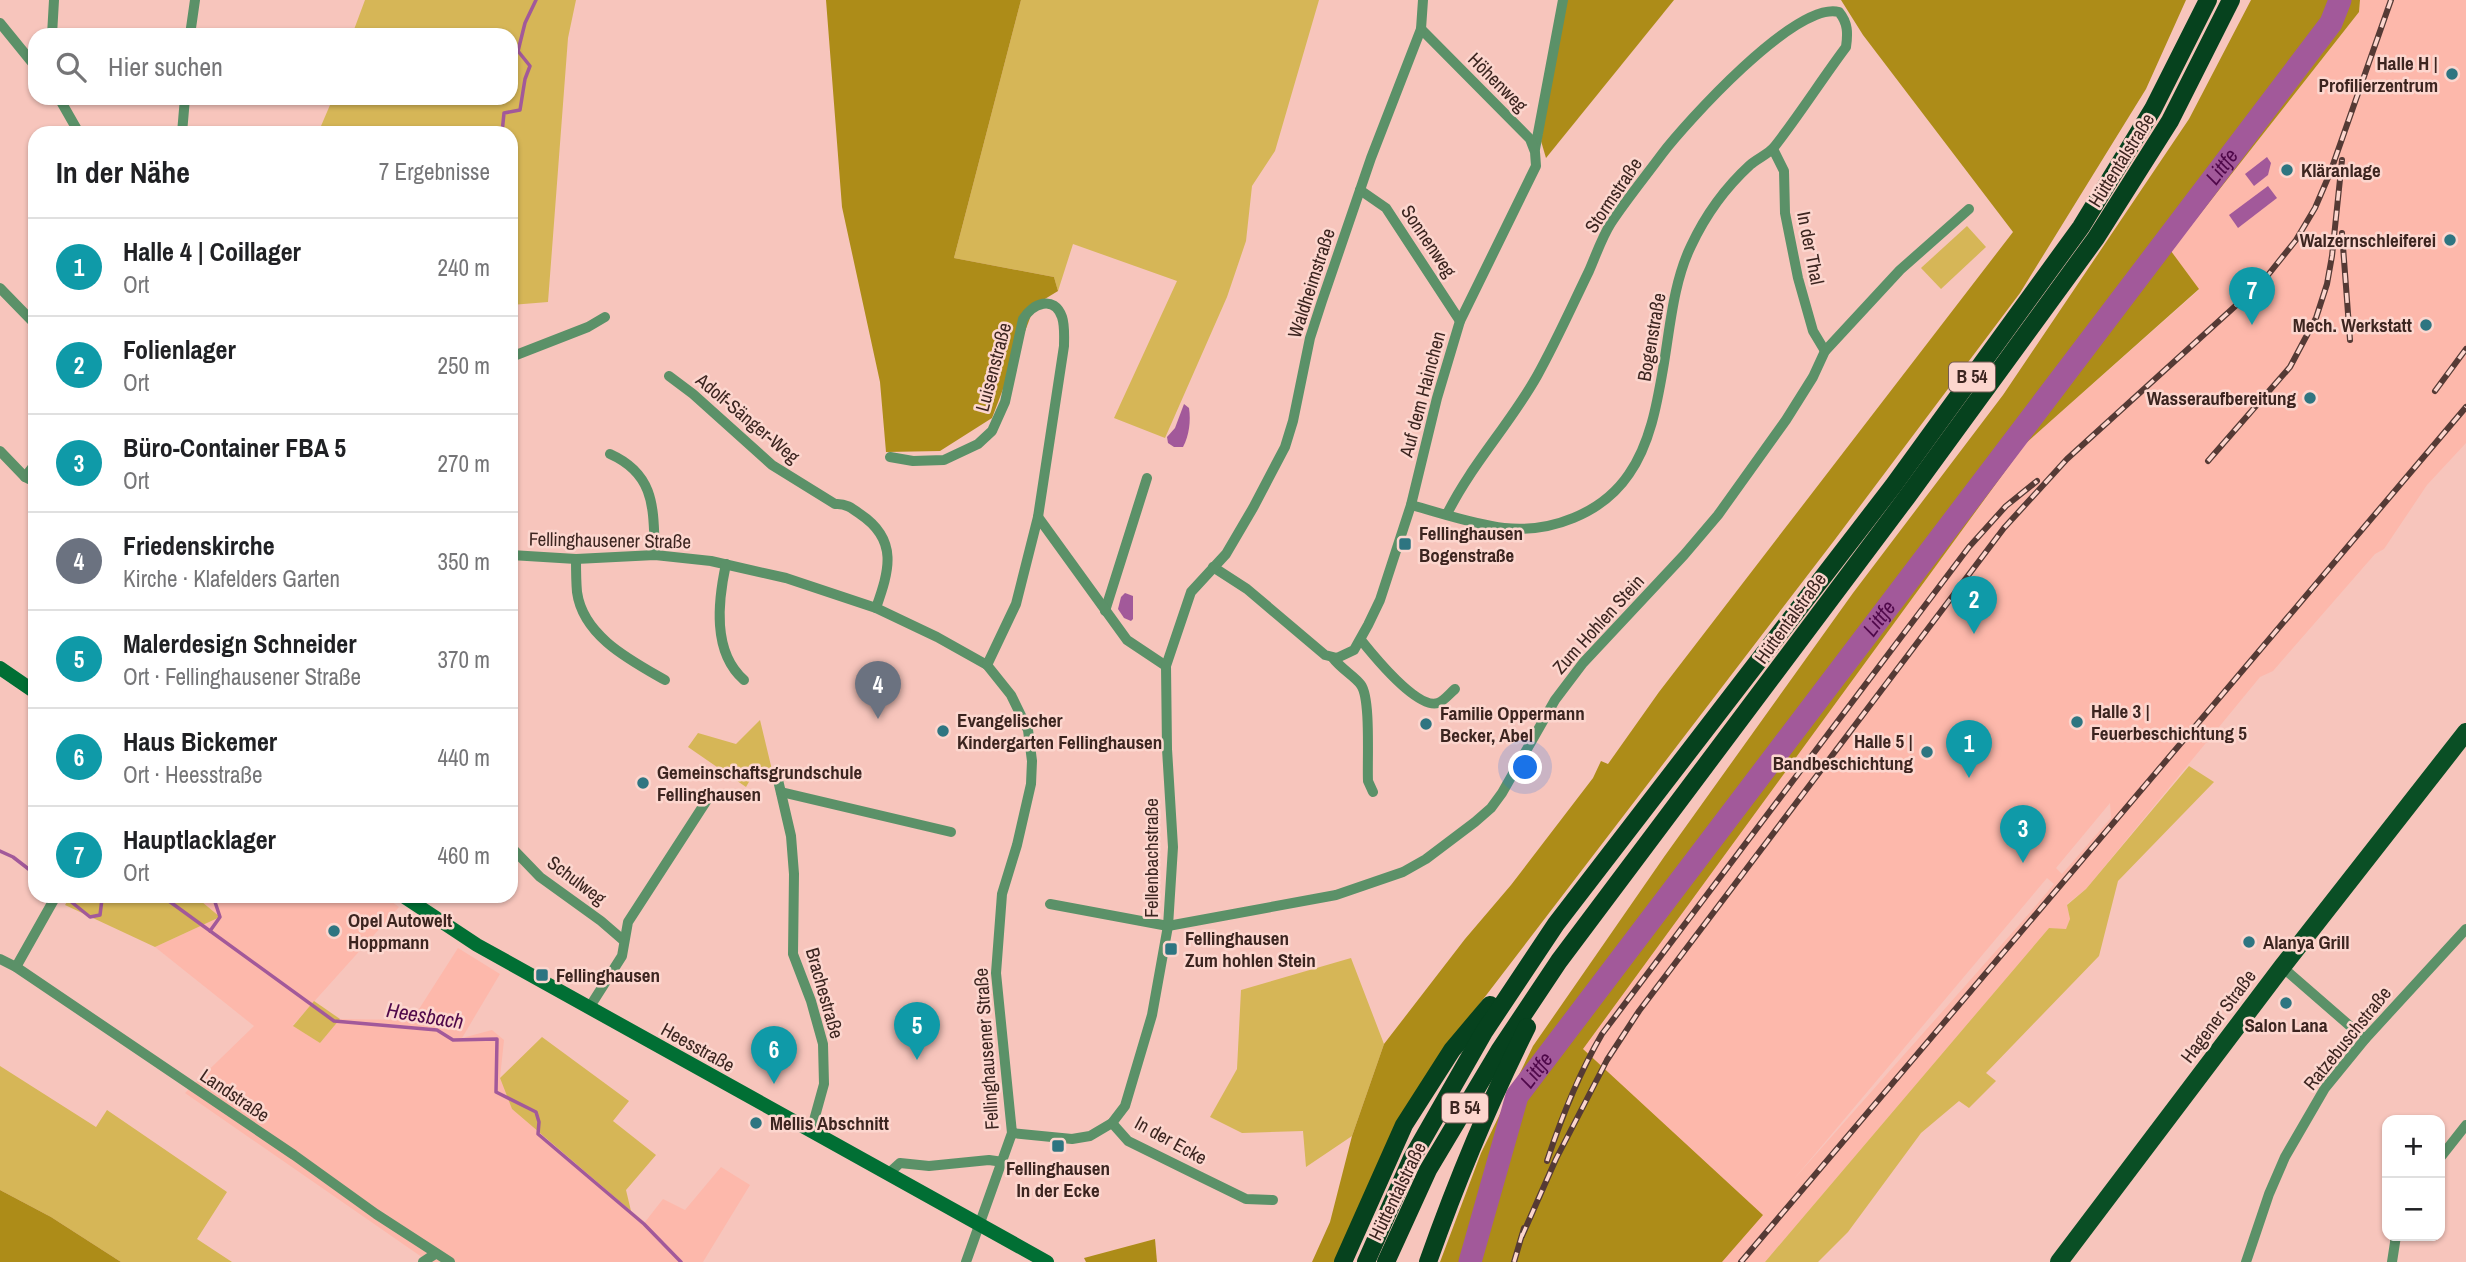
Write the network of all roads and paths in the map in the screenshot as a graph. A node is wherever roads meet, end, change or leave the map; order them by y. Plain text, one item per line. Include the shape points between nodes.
1 (54, 0) edge
2 (195, 0) edge
3 (1423, 0) edge
4 (1563, 0) edge
5 (2208, 0) edge
6 (2231, 0) edge
7 (1812, 3) dead end
8 (0, 23) edge
9 (52, 28) edge
10 (191, 28) edge
11 (1421, 29) junction
12 (1749, 46) dead end
13 (28, 57) edge
14 (63, 105) edge
15 (184, 105) edge
16 (75, 126) edge
17 (183, 126) edge
18 (1773, 149) junction
19 (1535, 152) junction
20 (1360, 190) junction
21 (1969, 209) dead end
22 (0, 288) edge
23 (28, 317) edge
24 (605, 317) dead end
25 (1460, 321) junction
26 (1825, 351) junction
27 (518, 354) edge
28 (669, 376) dead end
29 (0, 452) edge
30 (610, 454) dead end
31 (890, 457) dead end
32 (28, 477) edge
33 (1147, 478) dead end
34 (1411, 505) junction
35 (1447, 514) junction
36 (1038, 517) junction
37 (518, 555) edge
38 (655, 555) junction
39 (576, 559) junction
40 (726, 564) junction
41 (1213, 567) junction
42 (876, 608) junction
43 (1105, 611) junction
44 (1361, 640) junction
45 (1333, 658) junction
46 (987, 666) junction
47 (1166, 666) junction
48 (0, 668) edge
49 (665, 680) dead end
50 (744, 680) dead end
51 (28, 687) edge
52 (1455, 689) dead end
53 (2466, 732) edge
54 (1373, 792) dead end
55 (706, 800) dead end
56 (951, 832) dead end
57 (518, 853) edge
58 (52, 903) edge
59 (413, 903) edge
60 (1050, 904) dead end
61 (1556, 924) junction
62 (1168, 926) junction
63 (2466, 929) edge
64 (623, 940) junction
65 (0, 959) edge
66 (1559, 961) junction
67 (16, 967) junction
68 (2282, 968) junction
69 (589, 1008) junction
70 (2365, 1039) junction
71 (1112, 1123) junction
72 (2466, 1125) edge
73 (811, 1131) junction
74 (1012, 1133) junction
75 (2445, 1152) edge
76 (1003, 1162) junction
77 (888, 1174) junction
78 (1273, 1200) dead end
79 (979, 1225) junction
80 (2395, 1241) edge
81 (435, 1254) junction
82 (2066, 1260) edge
83 (423, 1262) edge
84 (450, 1262) edge
85 (966, 1262) edge
86 (1047, 1262) edge
87 (1343, 1262) edge
88 (1366, 1262) edge
89 (1386, 1262) edge
90 (1428, 1262) edge
91 (2246, 1262) edge
92 (2392, 1262) edge

1 - 9 street
2 - 10 street
3 - 11 street, Waldheimstraße
4 - 19 street
5 - 61 highway, Hüttentalstraße / B 54 via 2153,109 2081,227 1893,486
6 - 66 highway, Hüttentalstraße / B 54 via 2171,121 2096,238
7 - 18 street, Bogenstraße via 1836,9 1845,20 1846,47
8 - 13 street
11 - 19 street, Höhenweg via 1530,139
11 - 20 street, Waldheimstraße
12 - 35 street, Stormstraße via 1704,97 1610,225 1538,375
14 - 16 street
15 - 17 street
18 - 26 street, In der Thal via 1784,171 1798,278 1813,331
18 - 35 street, Bogenstraße via 1735,179 1690,248 1678,284 1653,417 1629,474 1606,498 1564,522 1504,528
19 - 25 street, Auf dem Hainchen via 1536,166
20 - 25 street, Sonnenweg via 1386,208
20 - 41 street, Waldheimstraße via 1310,338 1285,447 1226,554
21 - 26 street, Zum Hohlen Stein via 1899,270
22 - 23 street
24 - 27 street
25 - 34 street, Auf dem Hainchen
26 - 62 street, Zum Hohlen Stein via 1786,420 1717,515 1555,699 1491,808 1426,859 1383,880 1336,895
28 - 42 street, Adolf-Sänger-Weg via 772,465 873,524 885,547 888,573
29 - 32 street
30 - 38 street via 629,463 647,488
31 - 36 street, Luisenstraße via 944,460 992,431 1005,402 1023,319 1041,303 1052,304 1063,319 1064,346
33 - 43 street
34 - 35 street, Bogenstraße
34 - 44 street, Auf dem Hainchen via 1380,600
36 - 43 street
36 - 46 street via 1016,604
37 - 39 street, Fellinghausener Straße
38 - 39 street, Fellinghausener Straße
38 - 40 street, Fellinghausener Straße
39 - 49 street via 577,594 592,626 628,659
40 - 42 street, Fellinghausener Straße
40 - 50 street via 719,595 723,638 729,662
41 - 45 street
41 - 47 street via 1191,592
42 - 46 street, Fellinghausener Straße
43 - 47 street via 1127,640
44 - 45 street via 1351,652
44 - 52 street via 1387,671 1421,700 1439,703
45 - 54 street via 1361,685 1366,701 1368,781
46 - 74 street, Fellinghausener Straße via 1021,713 1032,761 1031,784 1002,894 996,973
47 - 62 street, Fellenbachstraße via 1173,847
48 - 51 main road
53 - 68 main road, Hagener Straße
55 - 64 street via 628,922
56 - 73 street, Brachestraße via 780,786 794,874 793,954 823,1044 824,1084
57 - 64 street, Schulweg via 540,877
58 - 67 street
59 - 69 main road, Heesstraße via 477,946
60 - 62 street
61 - 87 highway via 1427,1086 1404,1125
61 - 88 highway, Hüttentalstraße / B 54 via 1451,1088 1412,1158
62 - 71 street, Fellenbachstraße via 1152,1014 1125,1107
63 - 70 street, Ratzebuschstraße
64 - 69 street via 622,956
65 - 67 street, Landstraße
66 - 89 highway, Hüttentalstraße / B 54 via 1428,1170
66 - 90 highway via 1479,1127
67 - 81 street, Landstraße
68 - 70 street
68 - 82 main road, Hagener Straße
69 - 73 main road, Heesstraße
70 - 91 street, Ratzebuschstraße via 2325,1088 2285,1157
71 - 74 street, In der Ecke via 1090,1136 1072,1139
71 - 78 street, In der Ecke via 1128,1141 1201,1178 1247,1199
72 - 75 street
73 - 77 main road, Heesstraße
74 - 76 street, Fellinghausener Straße
76 - 77 street via 900,1163
76 - 79 street, Fellinghausener Straße
77 - 79 main road, Heesstraße
79 - 85 street
79 - 86 main road, Heesstraße
80 - 92 street
81 - 83 street
81 - 84 street, Landstraße

